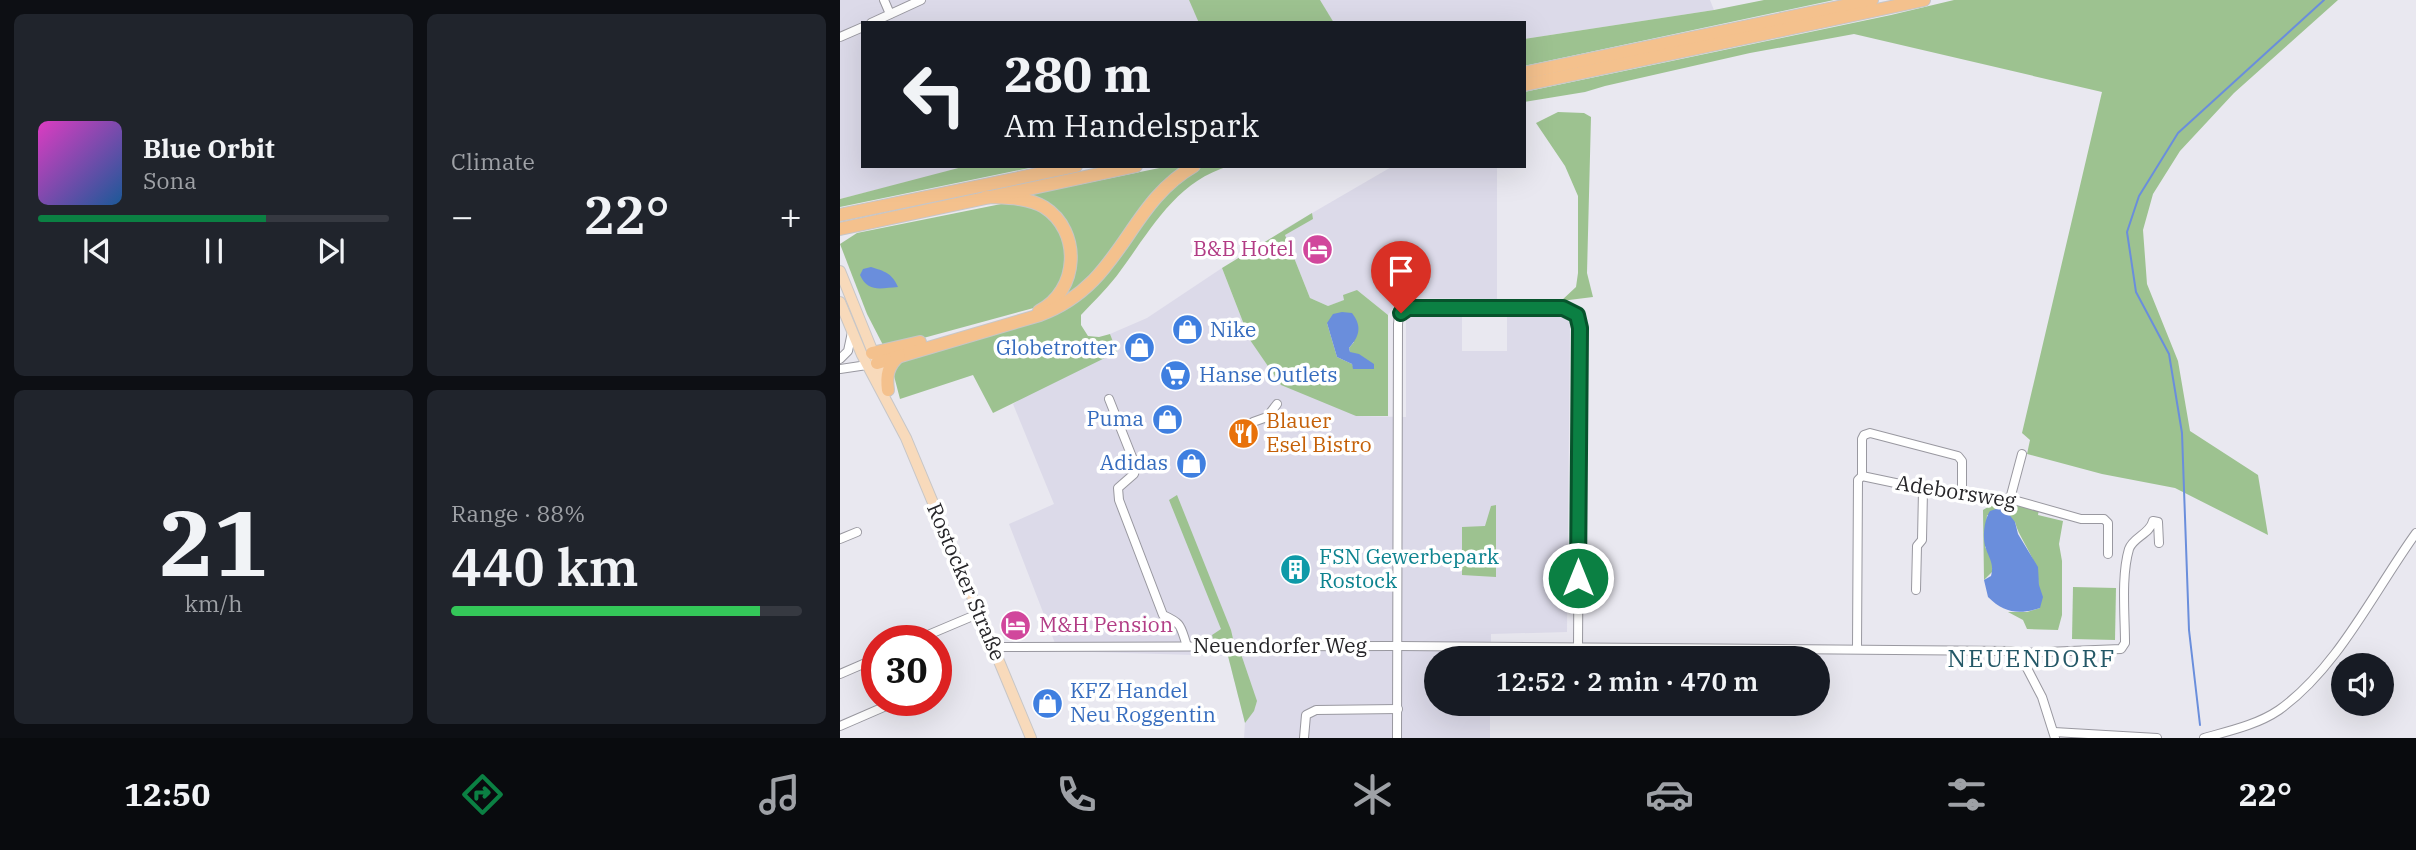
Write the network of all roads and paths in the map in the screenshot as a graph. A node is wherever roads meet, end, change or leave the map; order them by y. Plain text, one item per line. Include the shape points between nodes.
1 (884, 0) edge
2 (921, 0) edge
3 (1872, 0) edge
4 (1924, 0) edge
5 (890, 14) junction
6 (876, 21) edge
7 (861, 28) edge
8 (840, 37) edge
9 (1526, 73) edge
10 (1526, 85) edge
11 (1066, 168) edge
12 (1126, 168) edge
13 (1191, 168) edge
14 (986, 197) junction
15 (840, 215) edge
16 (841, 228) edge
17 (840, 271) edge
18 (840, 302) edge
19 (852, 332) junction
20 (899, 356) junction
21 (840, 359) edge
22 (870, 359) junction
23 (840, 369) edge
24 (888, 390) junction
25 (1109, 398) dead end
26 (1277, 404) dead end
27 (1267, 417) junction
28 (1253, 422) dead end
29 (1279, 424) dead end
30 (900, 426) junction
31 (2022, 454) dead end
32 (1862, 475) junction
33 (1923, 490) junction
34 (1962, 497) junction
35 (2010, 499) junction
36 (857, 532) dead end
37 (2416, 533) edge
38 (840, 539) edge
39 (2159, 543) dead end
40 (2108, 554) dead end
41 (1916, 590) dead end
42 (980, 612) junction
43 (950, 625) edge
44 (1187, 646) junction
45 (1398, 646) junction
46 (1424, 646) edge
47 (1578, 646) edge
48 (993, 647) junction
49 (1830, 649) edge
50 (1857, 649) junction
51 (2019, 653) junction
52 (861, 665) edge
53 (840, 674) edge
54 (1398, 709) junction
55 (863, 716) edge
56 (840, 726) edge
57 (2055, 735) edge
58 (1031, 738) edge
59 (1304, 738) edge
60 (1398, 738) edge
61 (2158, 738) edge
62 (2204, 738) edge

1 - 5 street
2 - 5 street
3 - 9 highway
4 - 10 highway
5 - 6 street
7 - 8 street
11 - 15 highway
12 - 14 highway
13 - 20 highway via 1164,189 1099,277 1064,305
14 - 16 highway
14 - 22 highway via 1034,202 1060,222 1070,242 1071,262 1060,291 1036,312
17 - 22 main road
18 - 19 main road
19 - 21 street via 848,351
19 - 22 main road
20 - 22 highway
20 - 24 highway via 887,371
21 - 22 street
22 - 23 street
22 - 24 main road, Rostocker Straße
22 - 30 main road, Rostocker Straße
24 - 30 main road, Rostocker Straße
25 - 44 street via 1136,467 1118,488 1119,500 1163,615 1179,624
26 - 27 street
27 - 28 street
27 - 29 street
30 - 42 main road, Rostocker Straße
31 - 35 street
32 - 33 street, Adeborsweg
32 - 34 street via 1862,439 1870,433 1958,456
32 - 50 street via 1858,480
33 - 34 street, Adeborsweg
33 - 41 street
34 - 35 street, Adeborsweg
35 - 40 street, Adeborsweg via 2081,519 2105,519
36 - 38 street
37 - 62 street via 2324,670 2277,711
39 - 51 street, Neuendorfer Weg via 2158,522 2153,521 2129,546 2122,649
42 - 43 street
42 - 48 main road, Rostocker Straße
44 - 45 street, Neuendorfer Weg
44 - 48 street, Neuendorfer Weg
45 - 46 street, Neuendorfer Weg
45 - 47 street via 1399,315 1408,308 1563,308 1577,315
45 - 54 street
48 - 58 main road, Rostocker Straße
49 - 50 street, Neuendorfer Weg
50 - 51 street, Neuendorfer Weg
51 - 57 street
52 - 53 street
54 - 59 street via 1316,710 1306,715
54 - 60 street
55 - 56 street
57 - 61 street

